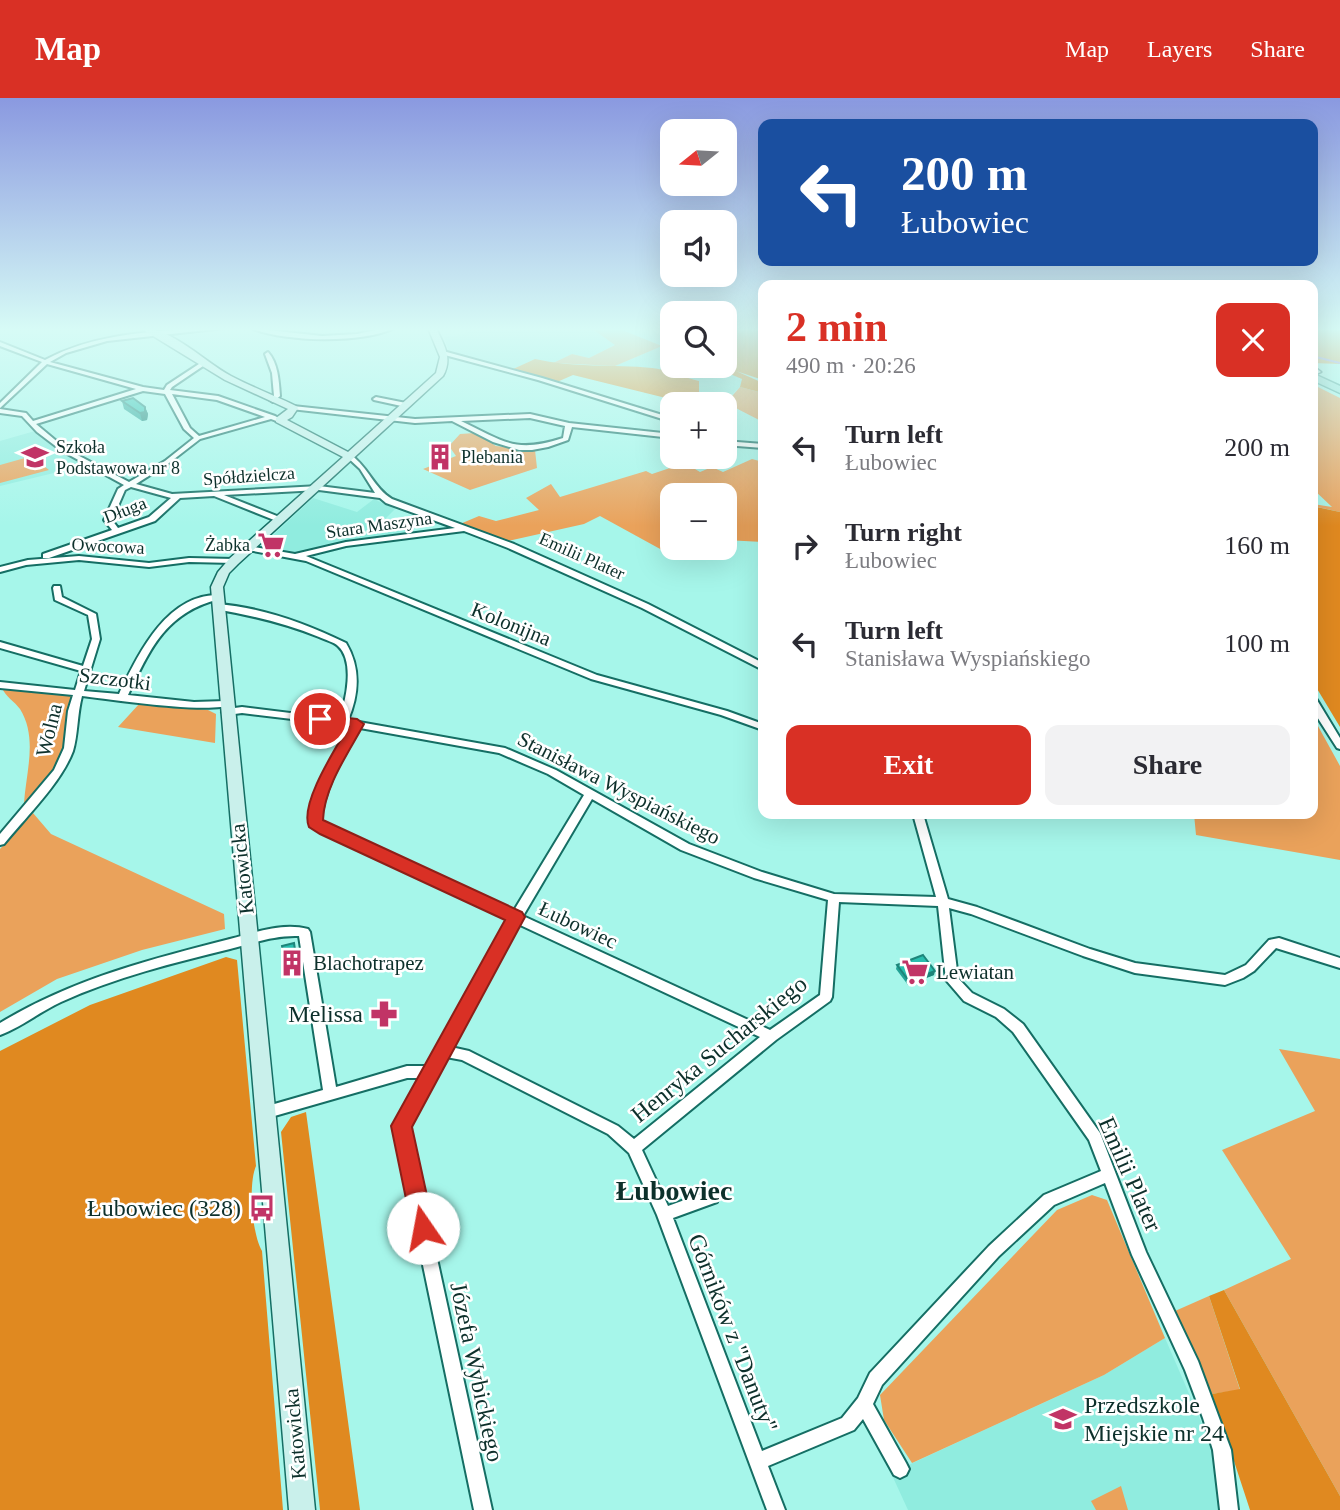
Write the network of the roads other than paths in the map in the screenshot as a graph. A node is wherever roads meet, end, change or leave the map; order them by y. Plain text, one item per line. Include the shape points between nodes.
1 (12, 394) edge
2 (127, 394) edge
3 (169, 394) edge
4 (188, 394) edge
5 (262, 394) edge
6 (277, 394) edge
7 (417, 394) edge
8 (588, 394) edge
9 (376, 399) dead end
10 (273, 400) junction
11 (406, 405) junction
12 (0, 409) edge
13 (283, 415) junction
14 (660, 416) edge
15 (389, 420) junction
16 (454, 420) junction
17 (32, 423) junction
18 (569, 425) junction
19 (660, 435) edge
20 (198, 438) junction
21 (737, 444) edge
22 (758, 446) edge
23 (349, 456) junction
24 (131, 484) junction
25 (314, 488) junction
26 (216, 494) junction
27 (379, 496) junction
28 (177, 497) junction
29 (279, 520) junction
30 (466, 529) junction
31 (117, 531) junction
32 (94, 538) junction
33 (248, 548) junction
34 (65, 554) junction
35 (298, 556) junction
36 (79, 558) junction
37 (234, 561) junction
38 (0, 570) edge
39 (57, 588) dead end
40 (217, 602) junction
41 (0, 645) edge
42 (758, 664) edge
43 (85, 669) junction
44 (0, 685) edge
45 (79, 692) junction
46 (122, 697) junction
47 (227, 708) junction
48 (1318, 710) edge
49 (342, 722) junction
50 (357, 724) junction
51 (758, 726) edge
52 (1340, 746) edge
53 (590, 793) junction
54 (919, 819) edge
55 (0, 841) edge
56 (834, 898) junction
57 (943, 902) junction
58 (516, 917) junction
59 (249, 940) junction
60 (1340, 963) edge
61 (0, 1030) edge
62 (771, 1036) junction
63 (443, 1051) junction
64 (430, 1072) junction
65 (330, 1094) junction
66 (264, 1113) junction
67 (634, 1148) junction
68 (1109, 1175) junction
69 (712, 1197) dead end
70 (664, 1214) junction
71 (864, 1404) junction
72 (757, 1462) junction
73 (900, 1469) dead end
74 (302, 1510) edge
75 (483, 1510) edge
76 (776, 1510) edge
77 (1229, 1510) edge

1 - 12 street
2 - 17 street
3 - 20 street via 187,429
4 - 13 street
5 - 10 street
6 - 10 street
7 - 11 street, Katowicka
8 - 14 street
9 - 11 street
10 - 13 street
11 - 15 street, Katowicka
12 - 17 street, Spółdzielcza via 24,414
13 - 15 street via 315,411
13 - 20 street
13 - 23 street
15 - 16 street
15 - 23 street, Katowicka
16 - 18 street via 513,414
16 - 18 street via 500,444 539,448 566,439
17 - 24 street, Spółdzielcza via 64,450
18 - 19 street
20 - 24 street
21 - 22 street
23 - 25 street, Katowicka
23 - 27 street via 368,472
24 - 28 street, Spółdzielcza
24 - 31 street via 122,489 110,512 108,520
25 - 26 street, Spółdzielcza
25 - 27 street, Emilii Plater
25 - 29 street, Katowicka
26 - 28 street, Spółdzielcza
26 - 29 street
27 - 30 street, Emilii Plater
28 - 31 street, Długa via 152,519
29 - 33 street, Katowicka
30 - 35 street, Stara Maszyna via 346,544
30 - 42 street, Emilii Plater via 645,606
31 - 32 street, Długa
32 - 34 street, Długa
32 - 36 street
33 - 35 street, Kolonijna
33 - 37 street, Katowicka
34 - 36 street, Owocowa
34 - 38 street, Owocowa
35 - 51 street, Kolonijna via 594,677
36 - 37 street, Owocowa via 149,565
37 - 40 street, Katowicka via 220,579
39 - 43 street, Wolna via 58,598 92,614 96,639
40 - 46 street via 195,603 160,629
40 - 47 street, Katowicka
40 - 49 street via 343,645 354,679
41 - 43 street
43 - 45 street, Wolna
44 - 45 street, Szczotki
45 - 46 street, Szczotki
45 - 55 street, Wolna via 69,748 59,771
46 - 47 street, Szczotki
47 - 49 street, Stanisława Wyspiańskiego
47 - 59 street, Katowicka
48 - 52 street
49 - 50 street, Stanisława Wyspiańskiego
50 - 53 street, Stanisława Wyspiańskiego via 501,750
50 - 58 street, Łubowiec via 328,778 315,823
53 - 56 street, Stanisława Wyspiańskiego via 684,847
53 - 58 street, Józefa Wybickiego
54 - 57 street, Emilii Plater
56 - 57 street, Stanisława Wyspiańskiego
56 - 62 street, Henryka Sucharskiego via 826,997
57 - 60 street, Stanisława Wyspiańskiego via 1111,962 1184,976 1225,979 1239,975 1273,943
57 - 68 street, Emilii Plater via 952,980 968,997 1000,1013 1017,1028 1095,1137
58 - 62 street, Łubowiec
58 - 63 street, Józefa Wybickiego
59 - 61 street via 107,976 63,994
59 - 65 street via 293,930 304,932
59 - 66 street, Katowicka
62 - 67 street, Henryka Sucharskiego
63 - 64 street, Józefa Wybickiego
63 - 67 street, Górników z "Danuty" via 464,1055 530,1088 612,1130
64 - 65 street via 407,1072
64 - 75 street, Józefa Wybickiego via 401,1126
65 - 66 street
66 - 74 street, Katowicka
67 - 70 street, Górników z "Danuty"
68 - 71 street, Górników z "Danuty" via 1049,1200 994,1251 876,1380
68 - 77 street, Emilii Plater via 1212,1418 1222,1450
69 - 70 street
70 - 72 street, Górników z "Danuty"
71 - 72 street, Górników z "Danuty" via 848,1424
71 - 73 street
72 - 76 street, Górników z "Danuty"

